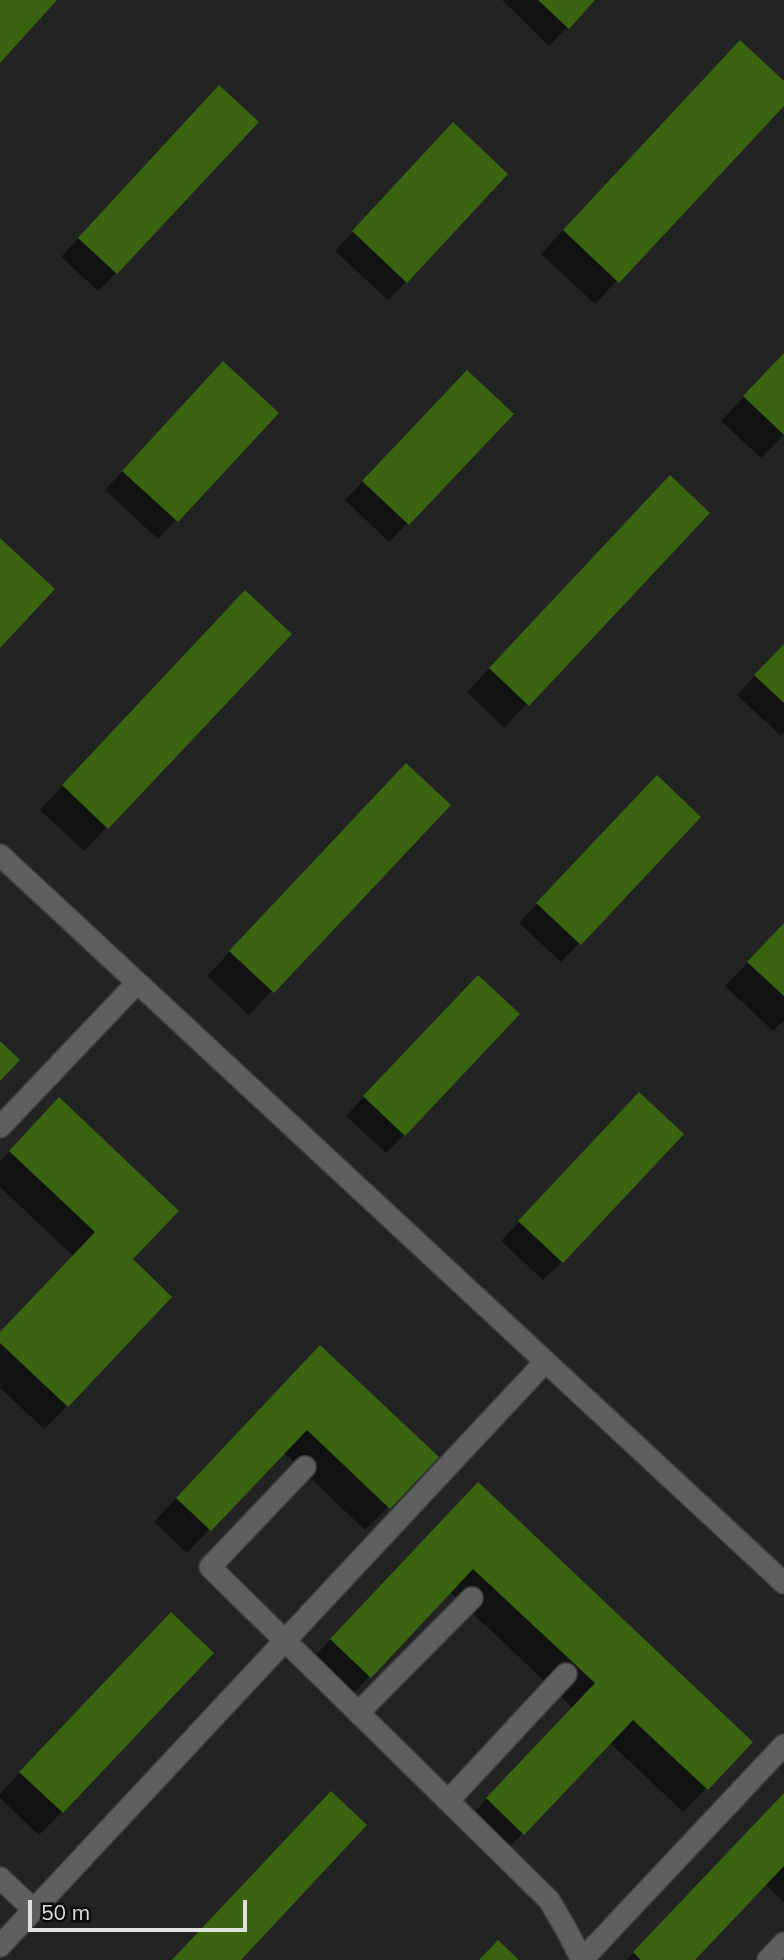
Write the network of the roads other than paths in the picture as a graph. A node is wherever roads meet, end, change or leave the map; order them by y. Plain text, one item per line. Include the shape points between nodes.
1 (0, 855) edge
2 (137, 983) junction
3 (0, 1127) edge
4 (545, 1362) junction
5 (305, 1467) dead end
6 (784, 1583) edge
7 (472, 1598) dead end
8 (285, 1641) junction
9 (566, 1674) dead end
10 (358, 1713) junction
11 (784, 1745) edge
12 (448, 1801) junction
13 (0, 1878) edge
14 (34, 1910) junction
15 (784, 1943) edge
16 (0, 1946) edge
17 (768, 1960) edge

1 - 2 street
2 - 3 street
2 - 4 street
4 - 6 street
4 - 8 street
5 - 8 street via 210,1567
7 - 10 street
8 - 10 street
8 - 14 street
9 - 12 street
10 - 12 street
11 - 12 street via 582,1960 548,1900
13 - 14 street
14 - 16 street
15 - 17 street

